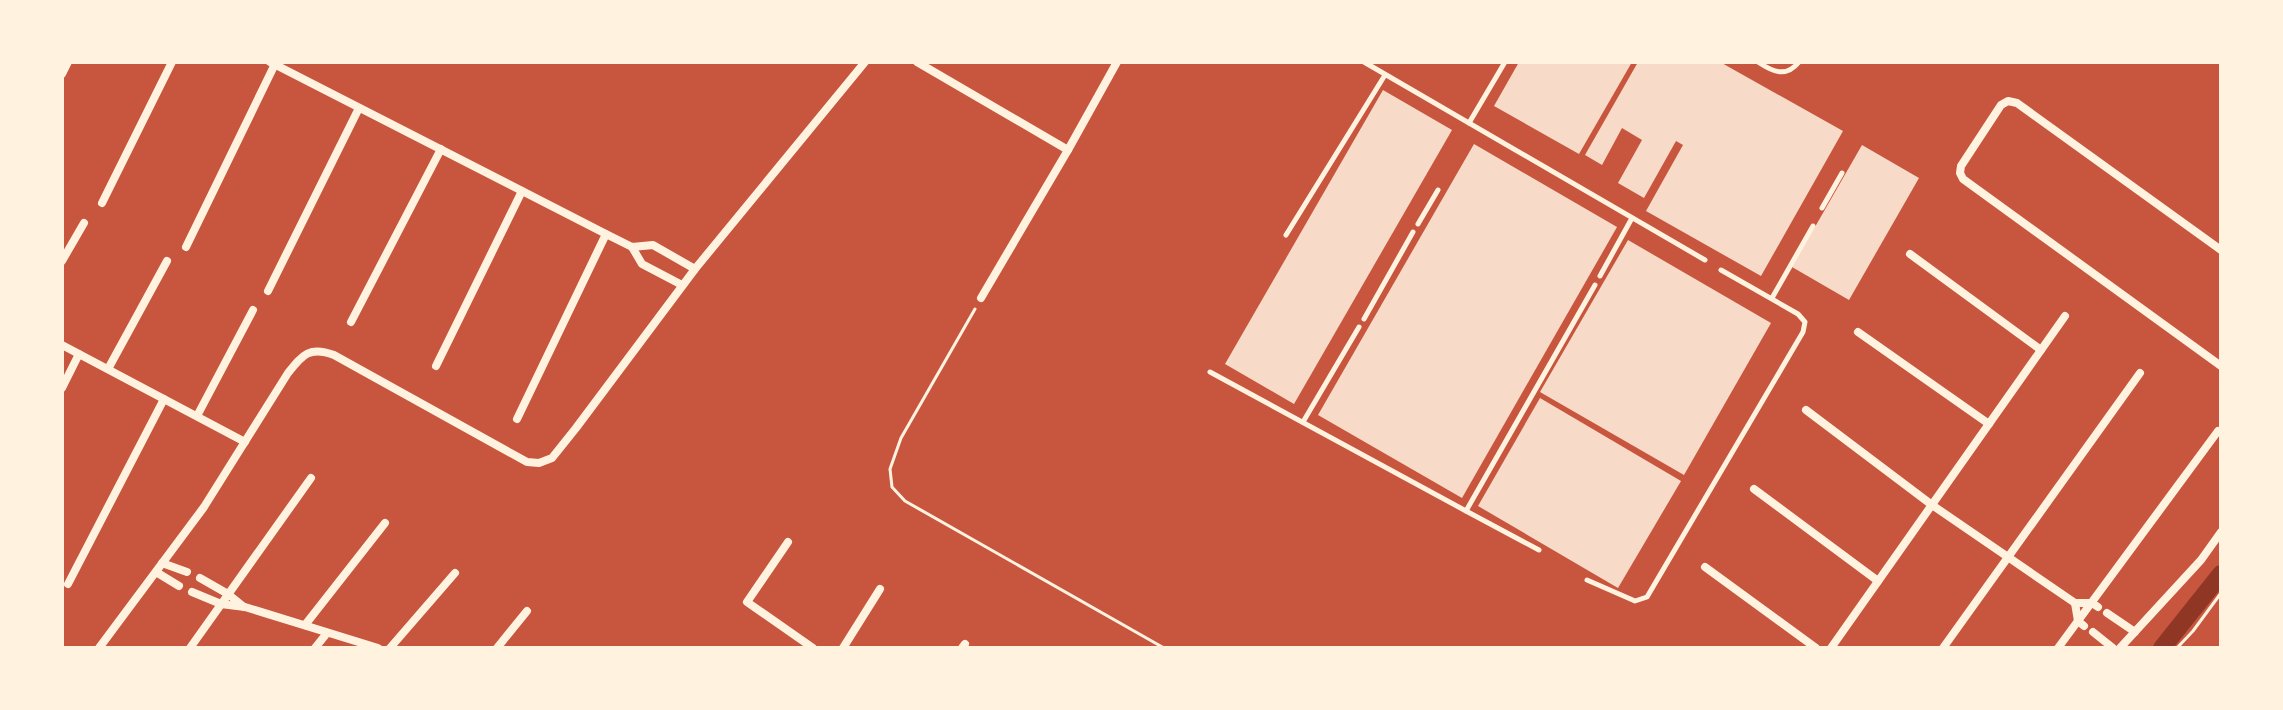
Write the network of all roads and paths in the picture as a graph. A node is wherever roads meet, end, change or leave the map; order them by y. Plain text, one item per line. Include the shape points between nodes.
1 (68, 62) edge
2 (172, 62) edge
3 (865, 62) edge
4 (917, 62) edge
5 (1117, 62) edge
6 (1364, 62) edge
7 (1505, 62) edge
8 (1758, 62) edge
9 (1799, 62) edge
10 (272, 63) edge
11 (62, 74) edge
12 (1385, 75) junction
13 (359, 108) junction
14 (1469, 123) junction
15 (441, 149) junction
16 (1068, 150) junction
17 (1842, 173) dead end
18 (1438, 190) dead end
19 (522, 191) junction
20 (102, 203) dead end
21 (1822, 208) dead end
22 (1632, 218) junction
23 (84, 223) dead end
24 (1418, 224) dead end
25 (1813, 226) dead end
26 (1413, 232) dead end
27 (606, 234) junction
28 (1286, 235) dead end
29 (186, 247) dead end
30 (632, 247) junction
31 (2221, 250) edge
32 (1910, 254) dead end
33 (1705, 260) dead end
34 (62, 261) edge
35 (167, 261) dead end
36 (695, 269) junction
37 (1721, 270) dead end
38 (1600, 276) dead end
39 (682, 285) junction
40 (1595, 285) dead end
41 (268, 291) dead end
42 (981, 298) joint
43 (1772, 298) junction
44 (253, 310) dead end
45 (2065, 316) dead end
46 (1364, 319) dead end
47 (351, 322) dead end
48 (1359, 327) dead end
49 (1858, 332) dead end
50 (62, 345) edge
51 (2041, 350) junction
52 (79, 354) junction
53 (436, 366) dead end
54 (2221, 366) edge
55 (108, 369) junction
56 (1210, 372) dead end
57 (2140, 373) dead end
58 (62, 388) edge
59 (164, 399) junction
60 (1806, 410) dead end
61 (197, 416) junction
62 (517, 419) dead end
63 (1303, 422) junction
64 (1989, 424) junction
65 (2218, 431) dead end
66 (245, 442) junction
67 (311, 478) dead end
68 (1754, 489) dead end
69 (1932, 505) junction
70 (1466, 511) junction
71 (385, 523) dead end
72 (2221, 532) edge
73 (788, 542) dead end
74 (1539, 550) dead end
75 (2008, 558) junction
76 (162, 563) junction
77 (1705, 567) dead end
78 (156, 572) junction
79 (187, 572) dead end
80 (455, 573) dead end
81 (200, 578) dead end
82 (1587, 580) dead end
83 (1878, 581) junction
84 (68, 584) dead end
85 (179, 586) dead end
86 (880, 589) dead end
87 (192, 592) dead end
88 (2221, 593) edge
89 (228, 594) junction
90 (2075, 603) junction
91 (221, 604) junction
92 (2095, 605) junction
93 (245, 607) junction
94 (527, 611) dead end
95 (2107, 613) dead end
96 (2081, 624) junction
97 (305, 625) junction
98 (2093, 632) dead end
99 (2135, 632) junction
100 (327, 633) junction
101 (99, 648) edge
102 (190, 648) edge
103 (315, 648) edge
104 (378, 648) edge
105 (390, 648) edge
106 (497, 648) edge
107 (813, 648) edge
108 (843, 648) edge
109 (1164, 648) edge
110 (1816, 648) edge
111 (1831, 648) edge
112 (1943, 648) edge
113 (2058, 648) edge
114 (2113, 648) edge
115 (2120, 648) edge
116 (2177, 648) edge

1 - 11 street
2 - 20 street
3 - 36 street
4 - 16 street
5 - 16 street
6 - 12 lane
7 - 14 lane
8 - 9 lane via 1785,73
10 - 13 street
10 - 29 street
12 - 14 lane
12 - 28 lane
13 - 15 street
13 - 41 street
14 - 22 lane
15 - 19 street
15 - 47 street
16 - 42 street
17 - 21 lane
18 - 24 lane
19 - 27 street
19 - 53 street
22 - 33 lane
22 - 38 lane
23 - 34 street
25 - 43 lane
26 - 46 lane
27 - 30 street
27 - 62 street
30 - 36 street via 653,245
30 - 39 street via 642,264
31 - 54 street via 2017,103 2001,105 1961,166 1963,179
32 - 51 street
35 - 55 street
36 - 39 street
37 - 43 lane
39 - 66 street via 552,458 539,463 515,456 321,350 297,361
40 - 70 lane
42 - 109 path via 901,438 890,469 892,487 905,501
43 - 82 lane via 1798,314 1805,322 1803,332 1647,597 1635,601
44 - 61 street
45 - 51 street
48 - 63 lane
49 - 64 street
50 - 52 street
51 - 64 street
52 - 55 street
52 - 58 street
55 - 59 street
56 - 63 lane
57 - 75 street
59 - 61 street
59 - 84 street
60 - 69 street
61 - 66 street
63 - 70 lane
64 - 69 street
65 - 92 street
66 - 76 street
67 - 89 street
68 - 83 street
69 - 75 street
69 - 83 street
70 - 74 lane
71 - 97 street
72 - 99 street
73 - 107 street via 747,602
75 - 90 street
75 - 112 street
76 - 78 street
76 - 79 street
77 - 110 street
78 - 85 street
78 - 101 street
80 - 105 street
81 - 89 street
83 - 111 street
86 - 108 street
87 - 91 street
88 - 116 path
89 - 91 street
89 - 93 street
90 - 92 street
90 - 96 street
91 - 93 street
91 - 102 street
92 - 96 street
93 - 97 street
94 - 106 street
95 - 99 street
96 - 113 street
97 - 100 street
98 - 114 street
99 - 115 street
100 - 103 street
100 - 104 street

